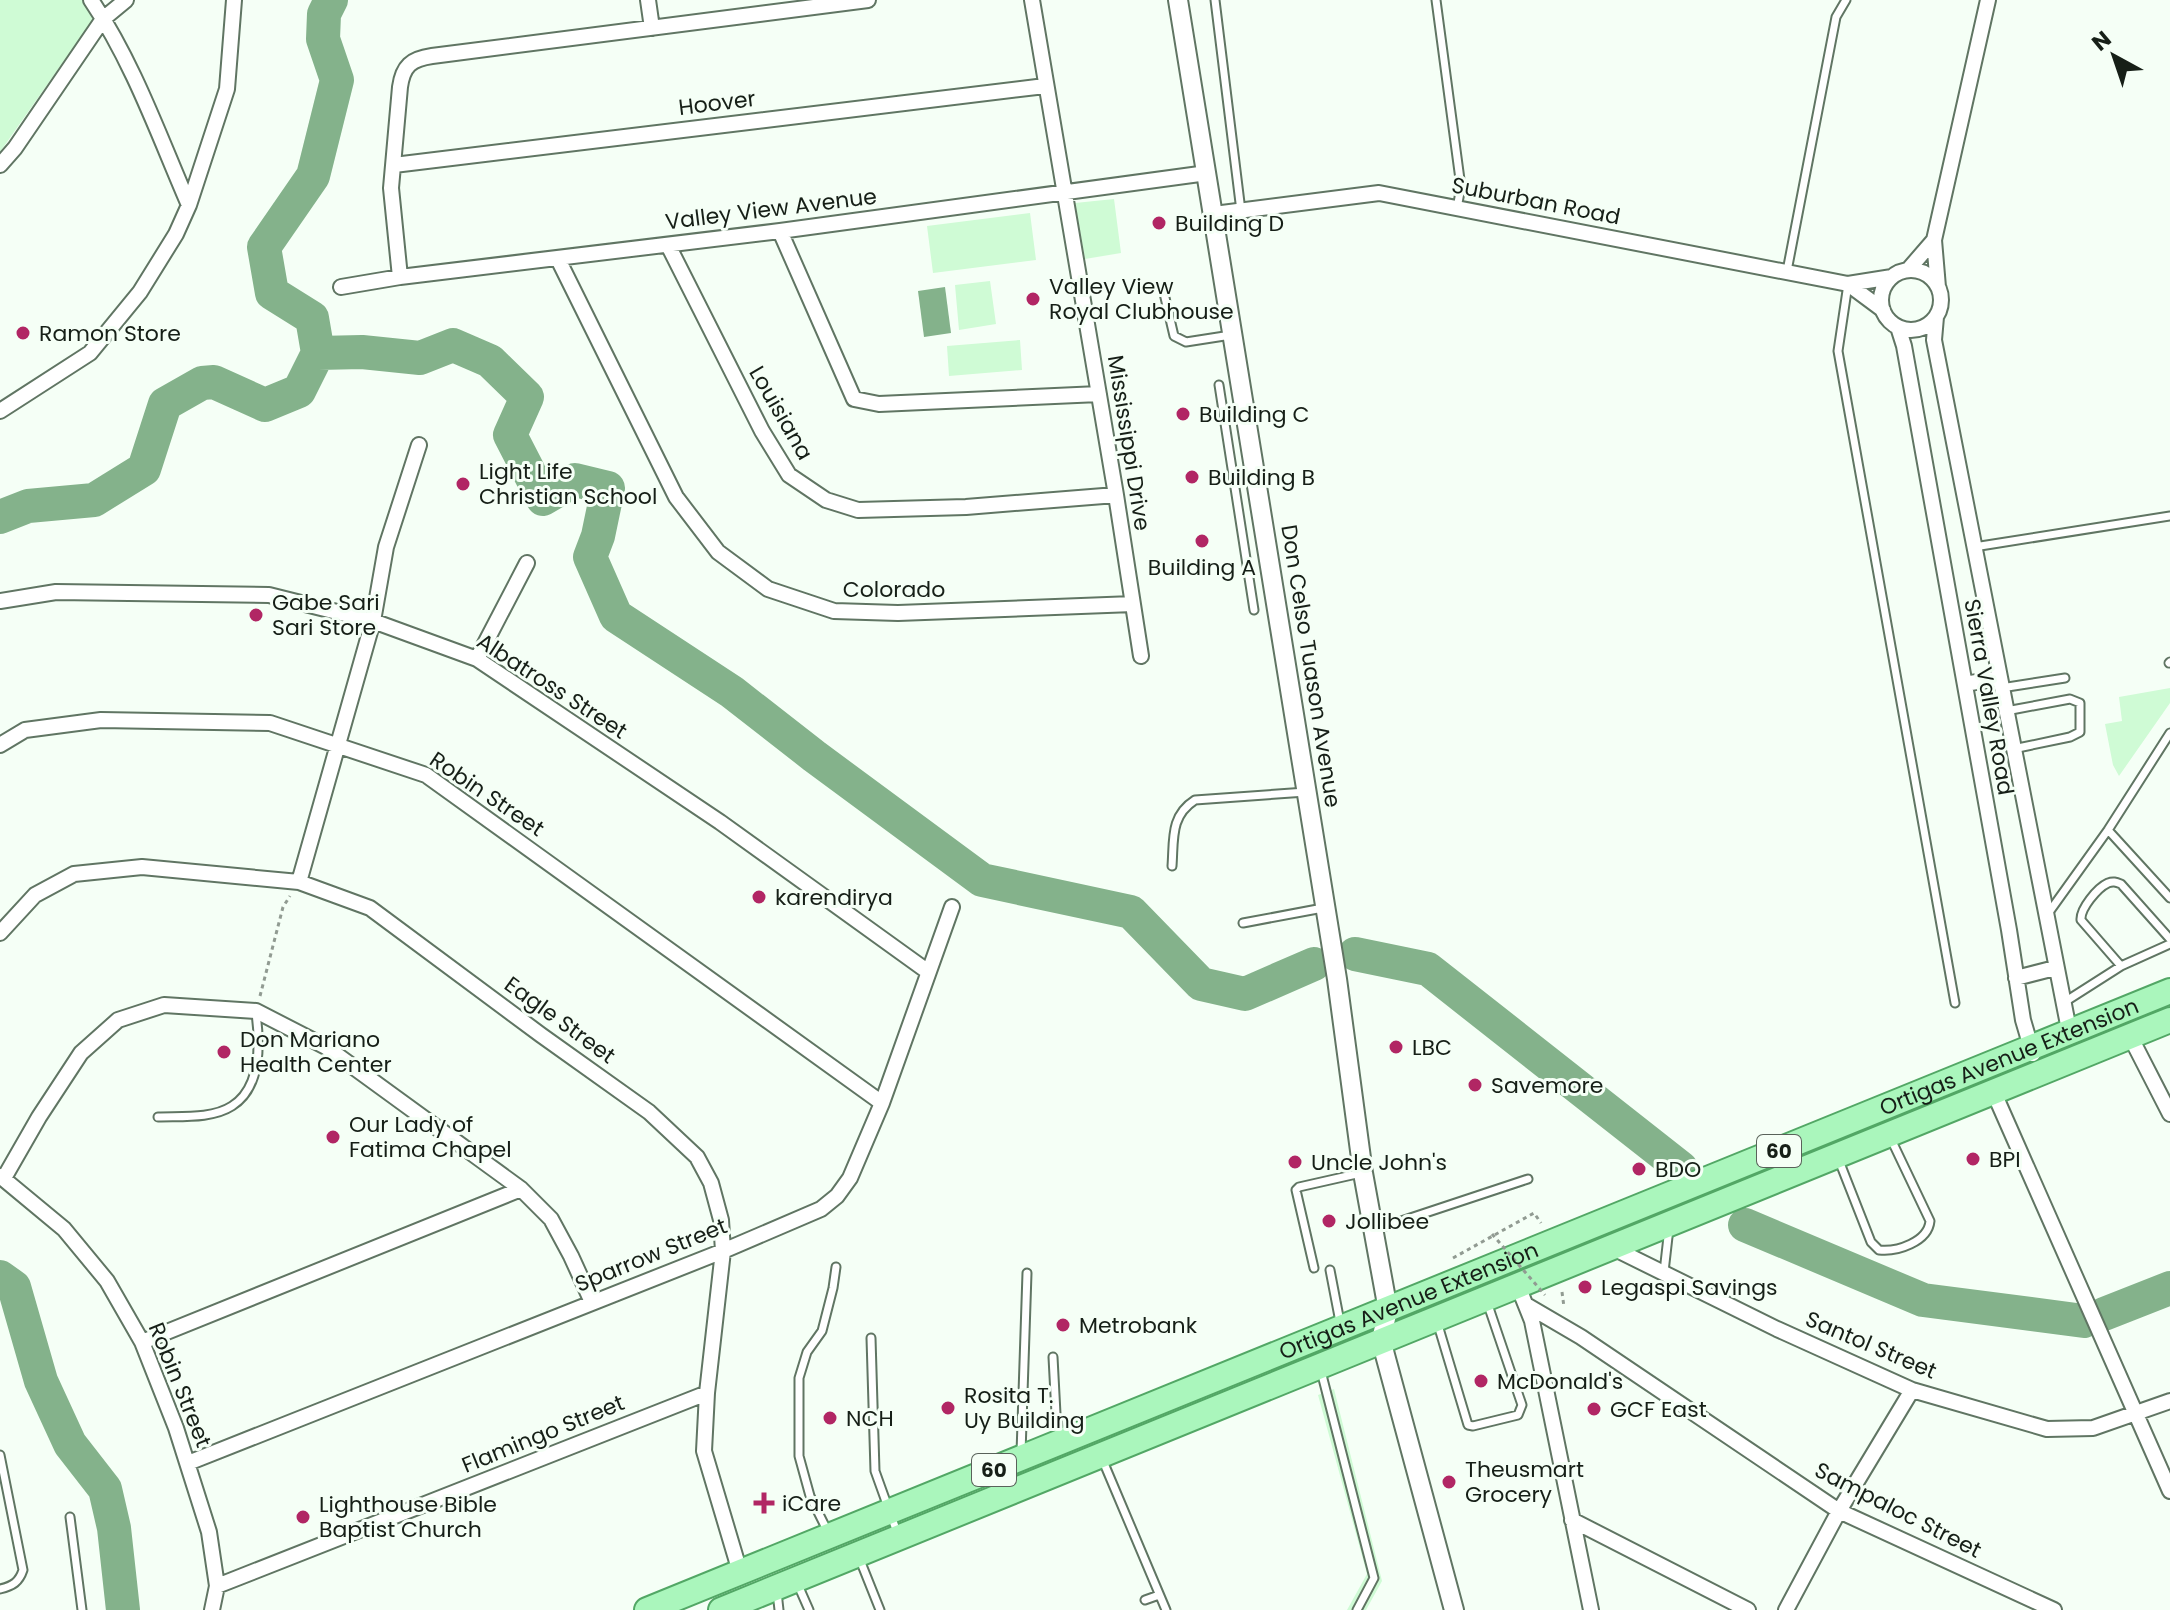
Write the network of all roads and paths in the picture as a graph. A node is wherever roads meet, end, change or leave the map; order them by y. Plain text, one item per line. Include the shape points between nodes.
1 (91, 0) edge
2 (126, 0) edge
3 (234, 0) edge
4 (648, 0) edge
5 (868, 0) edge
6 (1032, 0) edge
7 (1178, 0) edge
8 (1215, 0) edge
9 (1436, 0) edge
10 (1846, 0) edge
11 (1988, 0) edge
12 (103, 19) junction
13 (652, 28) junction
14 (1045, 86) junction
15 (0, 165) edge
16 (394, 165) junction
17 (1207, 173) junction
18 (1064, 192) junction
19 (189, 205) junction
20 (1457, 208) junction
21 (1241, 211) junction
22 (1214, 214) junction
23 (780, 231) junction
24 (1934, 240) junction
25 (668, 245) junction
26 (558, 259) junction
27 (1908, 270) junction
28 (1787, 271) junction
29 (400, 277) junction
30 (1892, 277) junction
31 (1848, 284) junction
32 (341, 287) dead end
33 (1938, 287) junction
34 (1163, 289) dead end
35 (1883, 310) junction
36 (1936, 317) junction
37 (1898, 327) junction
38 (1233, 334) junction
39 (1219, 385) dead end
40 (1099, 394) junction
41 (1243, 400) junction
42 (1222, 403) junction
43 (0, 411) edge
44 (419, 445) dead end
45 (1116, 495) junction
46 (2170, 516) edge
47 (1974, 547) junction
48 (527, 563) dead end
49 (0, 601) edge
50 (1133, 604) junction
51 (1254, 610) dead end
52 (373, 621) junction
53 (1141, 656) dead end
54 (477, 659) junction
55 (2065, 678) dead end
56 (2000, 683) junction
57 (1965, 684) junction
58 (2006, 711) junction
59 (2170, 733) edge
60 (338, 744) junction
61 (0, 745) edge
62 (2013, 749) junction
63 (1307, 792) junction
64 (2108, 830) junction
65 (1172, 866) dead end
66 (299, 882) junction
67 (2170, 898) edge
68 (952, 907) dead end
69 (1325, 907) junction
70 (2046, 917) junction
71 (1243, 923) dead end
72 (0, 933) edge
73 (2170, 942) edge
74 (2121, 966) junction
75 (2055, 968) junction
76 (927, 971) junction
77 (2016, 978) junction
78 (2170, 991) edge
79 (1955, 1003) dead end
80 (2062, 1003) junction
81 (256, 1011) junction
82 (2170, 1020) edge
83 (2069, 1033) junction
84 (2130, 1036) junction
85 (2031, 1048) junction
86 (2078, 1058) junction
87 (2038, 1074) junction
88 (1994, 1093) junction
89 (882, 1103) junction
90 (2170, 1114) edge
91 (158, 1117) dead end
92 (1889, 1134) junction
93 (1837, 1156) junction
94 (1363, 1173) junction
95 (2, 1177) edge
96 (1528, 1179) dead end
97 (521, 1189) junction
98 (1534, 1213) dead end
99 (1669, 1225) junction
100 (1373, 1231) junction
101 (1492, 1234) junction
102 (1613, 1248) junction
103 (723, 1251) junction
104 (1465, 1252) dead end
105 (836, 1267) dead end
106 (1314, 1268) dead end
107 (1330, 1270) dead end
108 (1027, 1273) dead end
109 (1664, 1274) junction
110 (1545, 1295) dead end
111 (1523, 1296) junction
112 (1486, 1299) junction
113 (592, 1302) junction
114 (1388, 1310) junction
115 (1436, 1319) junction
116 (1342, 1329) junction
117 (871, 1338) dead end
118 (1381, 1340) junction
119 (142, 1342) junction
120 (1053, 1357) dead end
121 (1320, 1366) junction
122 (1912, 1390) junction
123 (707, 1393) junction
124 (2170, 1401) edge
125 (2136, 1414) junction
126 (1061, 1442) junction
127 (0, 1455) edge
128 (1101, 1455) junction
129 (1021, 1459) junction
130 (188, 1463) junction
131 (2170, 1491) edge
132 (890, 1511) junction
133 (1839, 1511) junction
134 (70, 1517) dead end
135 (1572, 1520) junction
136 (830, 1536) junction
137 (899, 1537) junction
138 (858, 1554) junction
139 (740, 1572) junction
140 (217, 1586) junction
141 (0, 1589) edge
142 (784, 1592) edge
143 (1159, 1595) junction
144 (1145, 1600) dead end
145 (82, 1610) edge
146 (212, 1610) edge
147 (647, 1610) edge
148 (721, 1610) edge
149 (809, 1610) edge
150 (880, 1610) edge
151 (1166, 1610) edge
152 (1357, 1610) edge
153 (1454, 1610) edge
154 (1591, 1610) edge
155 (1748, 1610) edge
156 (1786, 1610) edge
157 (2054, 1610) edge

1 - 12 street
2 - 12 street
3 - 19 street via 227,89
4 - 13 street
5 - 13 street
6 - 14 street, Mississippi Drive
7 - 17 street, Don Celso Tuason Avenue
8 - 21 lane
9 - 20 lane via 1461,187
10 - 28 lane via 1836,17
11 - 24 street
12 - 15 street
12 - 19 street
13 - 16 street via 418,58 402,73
14 - 16 street, Hoover
14 - 18 street, Mississippi Drive
16 - 29 street via 391,188
17 - 18 street, Valley View Avenue
17 - 22 street, Don Celso Tuason Avenue
18 - 23 street, Valley View Avenue
18 - 40 street, Mississippi Drive
19 - 43 street via 140,292 90,353
20 - 21 street, Suburban Road via 1379,193
20 - 28 street, Suburban Road
21 - 22 street, Suburban Road
22 - 38 street, Don Celso Tuason Avenue
23 - 25 street, Valley View Avenue
23 - 40 street via 854,399 879,404
24 - 27 street
24 - 33 street
25 - 26 street, Valley View Avenue
25 - 45 street, Louisiana via 775,453 789,475 826,500 858,510
26 - 29 street, Valley View Avenue
26 - 50 street, Colorado via 676,497 718,552 768,589 834,611
27 - 30 street
27 - 33 street via 1926,274
28 - 31 street, Suburban Road
29 - 32 street, Valley View Avenue
30 - 31 street, Suburban Road
30 - 35 street via 1882,293
31 - 35 street, Suburban Road
31 - 79 lane via 1838,351
33 - 36 street via 1941,303
34 - 38 lane via 1174,336 1186,342
35 - 37 street
36 - 37 street via 1923,328
36 - 47 street, Sierra Valley Road via 1934,340
37 - 57 street, Sierra Valley Road
38 - 41 street, Don Celso Tuason Avenue
39 - 42 lane
40 - 45 street, Mississippi Drive
41 - 42 lane
41 - 63 street, Don Celso Tuason Avenue
42 - 51 lane
44 - 52 street via 386,547
45 - 50 street, Mississippi Drive
46 - 47 lane
47 - 56 street, Sierra Valley Road
48 - 54 street
49 - 52 street, Albatross Street via 56,592 269,595
50 - 53 street, Mississippi Drive
52 - 54 street, Albatross Street
52 - 60 street
54 - 76 street, Albatross Street via 720,822
55 - 56 lane
56 - 57 street
56 - 58 street, Sierra Valley Road
57 - 77 street, Sierra Valley Road
58 - 62 street, Sierra Valley Road
58 - 62 lane via 2070,699 2080,703 2080,732
59 - 64 lane
60 - 61 street, Robin Street via 270,723 101,720 25,730
60 - 66 street
60 - 89 street, Robin Street via 426,775
62 - 70 street, Sierra Valley Road
63 - 65 lane via 1195,800 1176,819
63 - 69 street, Don Celso Tuason Avenue
64 - 67 lane
64 - 70 lane
66 - 72 street, Eagle Street via 142,867 74,874 35,895
66 - 81 path via 283,907
66 - 103 street, Eagle Street via 370,908 649,1112 697,1157 711,1183
68 - 76 street, Sparrow Street
69 - 71 lane
69 - 94 street, Don Celso Tuason Avenue
70 - 75 street, Sierra Valley Road
73 - 74 lane
73 - 74 lane via 2121,884 2112,881 2080,914
74 - 80 lane
75 - 77 street
75 - 80 street, Sierra Valley Road
76 - 89 street, Sparrow Street
77 - 85 street, Sierra Valley Road
78 - 83 main road, Ortigas Avenue Extension / 60
80 - 83 street, Sierra Valley Road
81 - 91 lane via 259,1038 253,1081 233,1106 206,1115
81 - 95 street via 164,1005 118,1020 81,1053
81 - 97 street via 326,1047
82 - 84 main road, Ortigas Avenue Extension / 60
83 - 85 main road, Ortigas Avenue Extension / 60
83 - 86 street, Sierra Valley Road
84 - 86 main road, Ortigas Avenue Extension / 60
84 - 90 street
85 - 87 street, Sierra Valley Road
85 - 114 main road, Ortigas Avenue Extension / 60
86 - 87 main road, Ortigas Avenue Extension / 60
87 - 88 main road, Ortigas Avenue Extension / 60
88 - 92 main road, Ortigas Avenue Extension / 60
88 - 125 street
89 - 103 street, Sparrow Street via 837,1196 821,1209
92 - 93 main road, Ortigas Avenue Extension / 60
92 - 93 lane via 1930,1221 1920,1239 1890,1251 1871,1242
93 - 99 main road, Ortigas Avenue Extension / 60
94 - 100 street, Don Celso Tuason Avenue
94 - 106 lane via 1296,1190
95 - 119 street, Robin Street via 64,1229 107,1281
96 - 100 lane
97 - 113 street via 551,1219
97 - 119 street
98 - 101 path
99 - 102 main road, Ortigas Avenue Extension / 60
99 - 109 lane
100 - 114 street, Don Celso Tuason Avenue
101 - 104 path
101 - 110 path, bridge
102 - 109 street, Santol Street
102 - 111 main road, Ortigas Avenue Extension / 60
103 - 113 street, Sparrow Street
103 - 123 street, Eagle Street
105 - 136 lane via 822,1331 807,1352 799,1378 799,1456 810,1496
107 - 116 lane
108 - 129 lane
109 - 122 street, Santol Street
111 - 112 main road, Ortigas Avenue Extension / 60
111 - 133 street, Sampaloc Street
111 - 135 street via 1541,1359
112 - 115 main road, Ortigas Avenue Extension / 60
112 - 115 lane via 1522,1405 1518,1415 1468,1425
113 - 130 street, Sparrow Street
114 - 116 main road, Ortigas Avenue Extension / 60
114 - 118 street, Don Celso Tuason Avenue
115 - 118 main road, Ortigas Avenue Extension / 60
116 - 126 main road, Ortigas Avenue Extension / 60
117 - 132 lane via 875,1471
118 - 121 main road, Ortigas Avenue Extension / 60
118 - 153 street
119 - 130 street, Robin Street
120 - 126 lane
121 - 128 main road, Ortigas Avenue Extension / 60
121 - 152 lane via 1374,1578
122 - 125 street, Santol Street via 2047,1429 2093,1428
122 - 133 street
123 - 139 street, Eagle Street via 704,1451
123 - 140 street, Flamingo Street
124 - 125 street, Santol Street
125 - 131 street
126 - 129 main road, Ortigas Avenue Extension / 60
127 - 141 lane via 23,1570 19,1580
128 - 137 main road, Ortigas Avenue Extension / 60
128 - 143 lane
129 - 132 main road, Ortigas Avenue Extension / 60
130 - 140 street, Robin Street via 209,1532
132 - 136 main road, Ortigas Avenue Extension / 60
132 - 137 lane
133 - 156 street
133 - 157 street, Sampaloc Street
134 - 145 lane
135 - 154 street
135 - 155 street
136 - 139 main road, Ortigas Avenue Extension / 60
137 - 138 main road, Ortigas Avenue Extension / 60
138 - 142 main road, Ortigas Avenue Extension / 60
138 - 150 lane
139 - 147 main road, Ortigas Avenue Extension / 60
140 - 146 street, Robin Street
142 - 148 main road, Ortigas Avenue Extension / 60
142 - 149 lane
143 - 144 lane
143 - 151 lane

